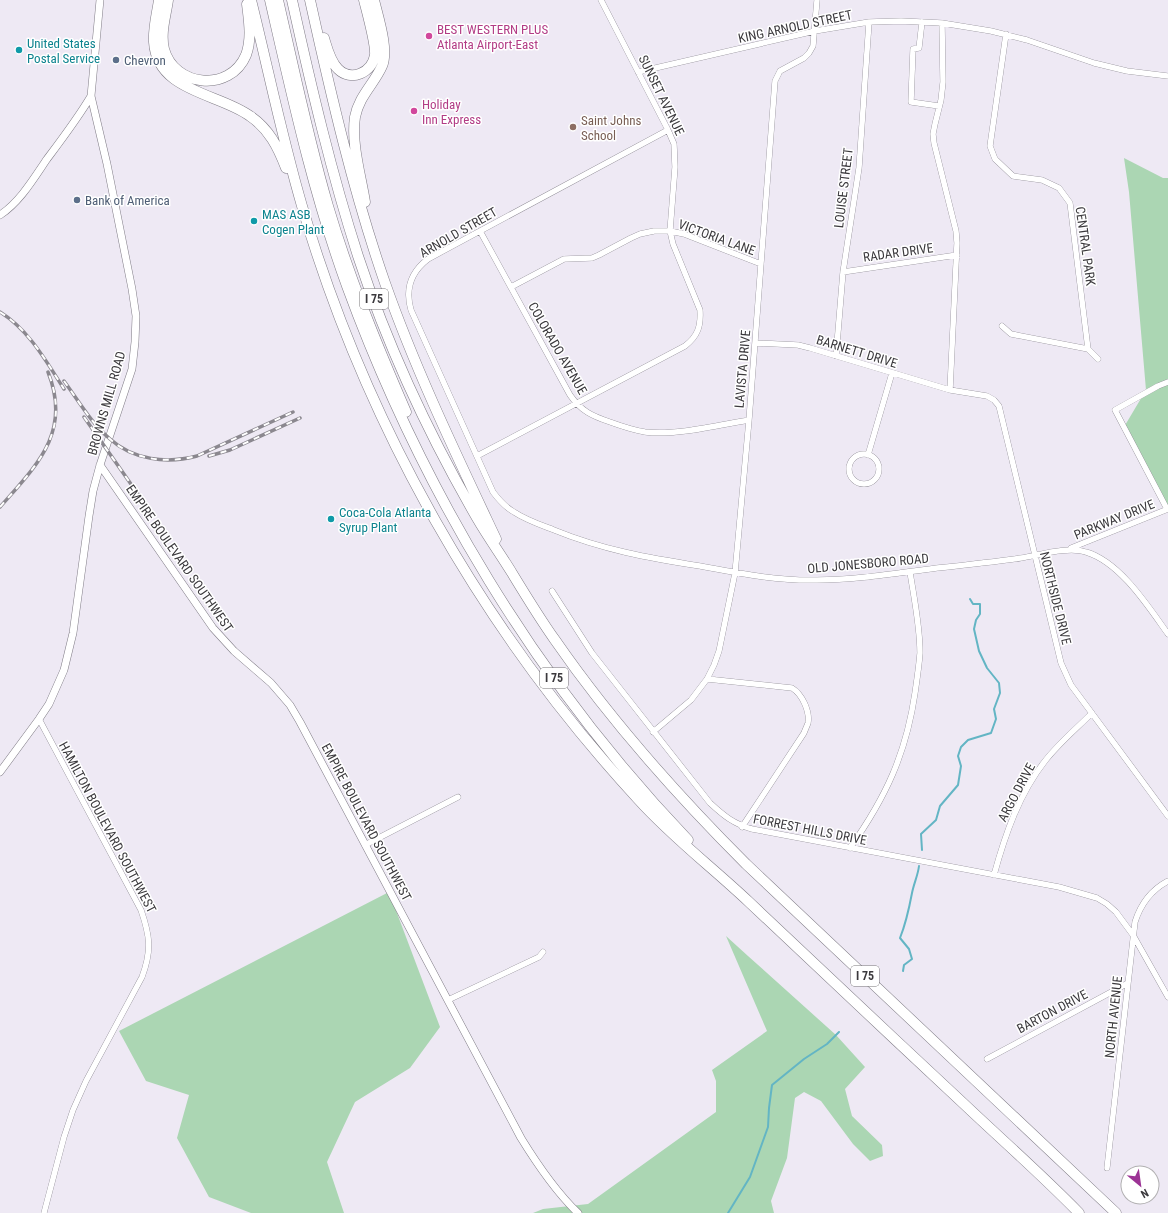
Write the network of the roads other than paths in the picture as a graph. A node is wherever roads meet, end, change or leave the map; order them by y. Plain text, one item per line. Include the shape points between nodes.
1 (100, 0) edge
2 (166, 0) edge
3 (247, 0) edge
4 (252, 0) edge
5 (270, 0) edge
6 (278, 0) edge
7 (292, 0) edge
8 (310, 0) edge
9 (364, 0) edge
10 (374, 0) edge
11 (601, 0) edge
12 (817, 0) edge
13 (869, 22) junction
14 (922, 22) junction
15 (942, 23) junction
16 (815, 31) junction
17 (1006, 34) junction
18 (638, 72) junction
19 (1168, 76) edge
20 (91, 96) junction
21 (939, 106) junction
22 (668, 130) junction
23 (302, 206) junction
24 (0, 216) edge
25 (480, 231) junction
26 (670, 231) junction
27 (373, 244) junction
28 (957, 255) junction
29 (761, 264) junction
30 (843, 272) junction
31 (511, 287) junction
32 (1002, 326) dead end
33 (755, 343) junction
34 (1088, 349) junction
35 (836, 356) junction
36 (1098, 359) dead end
37 (892, 373) junction
38 (1168, 382) edge
39 (950, 390) junction
40 (576, 403) junction
41 (748, 420) junction
42 (412, 439) junction
43 (868, 455) junction
44 (477, 456) junction
45 (100, 465) junction
46 (1167, 509) edge
47 (1070, 550) junction
48 (1034, 556) junction
49 (735, 572) junction
50 (910, 572) junction
51 (513, 575) junction
52 (552, 591) dead end
53 (1168, 634) edge
54 (707, 678) junction
55 (1092, 713) junction
56 (39, 719) junction
57 (653, 732) junction
58 (0, 772) edge
59 (458, 797) dead end
60 (1168, 816) edge
61 (742, 827) junction
62 (365, 845) junction
63 (850, 848) junction
64 (994, 875) junction
65 (1168, 881) edge
66 (735, 889) junction
67 (1133, 935) junction
68 (543, 952) dead end
69 (1128, 983) junction
70 (1168, 997) edge
71 (448, 1000) junction
72 (987, 1059) dead end
73 (1107, 1168) dead end
74 (44, 1213) edge
75 (578, 1213) edge
76 (1079, 1213) edge
77 (1116, 1213) edge

1 - 20 street, BROWNS MILL ROAD
2 - 3 highway via 163,41 167,56 186,76 203,81 220,80 228,76 243,60 250,37
2 - 23 highway via 154,32 158,60 163,68 178,82 239,108 262,125 277,146
4 - 23 highway
5 - 42 highway, I 75 via 325,222 363,328
6 - 42 highway via 328,206 352,280 411,422
7 - 51 highway, I 75 via 323,135 341,200 358,258 383,324 448,466
8 - 9 highway via 333,62 346,74 355,75 365,71 375,56
8 - 27 highway via 346,155
10 - 27 highway via 384,60 362,98 355,117 354,130
11 - 18 street, SUNSET AVENUE
12 - 16 street, LAVISTA DRIVE
13 - 14 street, KING ARNOLD STREET
13 - 16 street, KING ARNOLD STREET
13 - 30 street, LOUISE STREET via 859,168
14 - 15 street, KING ARNOLD STREET
14 - 21 street via 920,48 913,49 911,102
15 - 17 street, KING ARNOLD STREET
15 - 21 street via 943,82
16 - 18 street, KING ARNOLD STREET
16 - 29 street, LAVISTA DRIVE via 813,46 809,53 780,71 775,81
17 - 19 street, KING ARNOLD STREET via 1094,63
17 - 34 street, CENTRAL PARK via 990,146 995,159 1013,176 1042,180 1053,185 1059,188 1070,203
18 - 22 street, SUNSET AVENUE
20 - 24 street via 27,187
20 - 45 street, BROWNS MILL ROAD via 107,164 136,316 132,369
21 - 28 street via 934,134 935,147 956,231
22 - 25 street, ARNOLD STREET
22 - 26 street, SUNSET AVENUE via 674,144 675,167
23 - 66 highway via 333,297 371,392 408,471 475,587 544,686 618,778 662,825
25 - 31 street, COLORADO AVENUE
25 - 44 street, ARNOLD STREET via 422,264 412,278 408,293 411,310
26 - 29 street, VICTORIA LANE
26 - 31 street, VICTORIA LANE via 654,230 640,234 592,258 564,259
26 - 40 street via 700,310 701,322 697,333 685,346
27 - 51 highway via 420,375
28 - 30 street, RADAR DRIVE
28 - 39 street
29 - 33 street, LAVISTA DRIVE
30 - 35 street, LOUISE STREET
31 - 40 street, COLORADO AVENUE
32 - 34 street via 1011,334
33 - 35 street, BARNETT DRIVE via 798,345
33 - 41 street, LAVISTA DRIVE
34 - 36 street
35 - 37 street, BARNETT DRIVE
37 - 39 street, BARNETT DRIVE
37 - 43 street
38 - 46 street via 1115,410
39 - 48 street, NORTHSIDE DRIVE via 987,396 999,406
40 - 41 street, COLORADO AVENUE via 594,416 646,432 690,430
40 - 44 street
41 - 49 street, LAVISTA DRIVE
42 - 66 highway, I 75 via 450,514 535,653 600,740 670,821
43 - 43 street via 859,456 850,466 851,476 862,484 872,482 878,475 876,461
44 - 49 street, OLD JONESBORO ROAD via 501,503 513,512 541,525 577,540 615,551
45 - 56 street, BROWNS MILL ROAD via 89,516 70,652 58,687
45 - 62 street, EMPIRE BOULEVARD SOUTHWEST via 213,628 234,651 271,683 290,705
46 - 47 street, PARKWAY DRIVE
47 - 48 street, OLD JONESBORO ROAD
47 - 53 street, OLD JONESBORO ROAD via 1085,551 1099,556 1110,564 1125,578
48 - 50 street, OLD JONESBORO ROAD
48 - 55 street, NORTHSIDE DRIVE via 1061,663 1071,685
49 - 50 street, OLD JONESBORO ROAD via 777,579 816,580
49 - 54 street, LAVISTA DRIVE via 719,651
50 - 63 street via 920,652 912,716 902,753 887,788 869,821
51 - 77 highway, I 75 via 550,634 583,679 678,795 746,864
52 - 57 street, FORREST HILLS DRIVE via 592,653
54 - 57 street, LAVISTA DRIVE via 691,700
54 - 61 street via 792,688 800,694 807,712 808,723 804,733
55 - 60 street, NORTHSIDE DRIVE
55 - 64 street, ARGO DRIVE via 1061,743 1034,776 1010,824
56 - 58 street, BROWNS MILL ROAD
56 - 74 street, HAMILTON BOULEVARD SOUTHWEST via 141,910 148,929 149,948 142,977 73,1110
57 - 61 street, FORREST HILLS DRIVE via 710,803 726,818
59 - 62 street
61 - 63 street, FORREST HILLS DRIVE
62 - 71 street, EMPIRE BOULEVARD SOUTHWEST
63 - 64 street, FORREST HILLS DRIVE
64 - 67 street, FORREST HILLS DRIVE via 1059,887 1097,898 1116,912
65 - 67 street, NORTH AVENUE via 1150,894 1143,903
66 - 76 highway, I 75
67 - 69 street, NORTH AVENUE
67 - 70 street, FORREST HILLS DRIVE
68 - 71 street
69 - 72 street, BARTON DRIVE
69 - 73 street, NORTH AVENUE
71 - 75 street, EMPIRE BOULEVARD SOUTHWEST via 521,1138 552,1185

